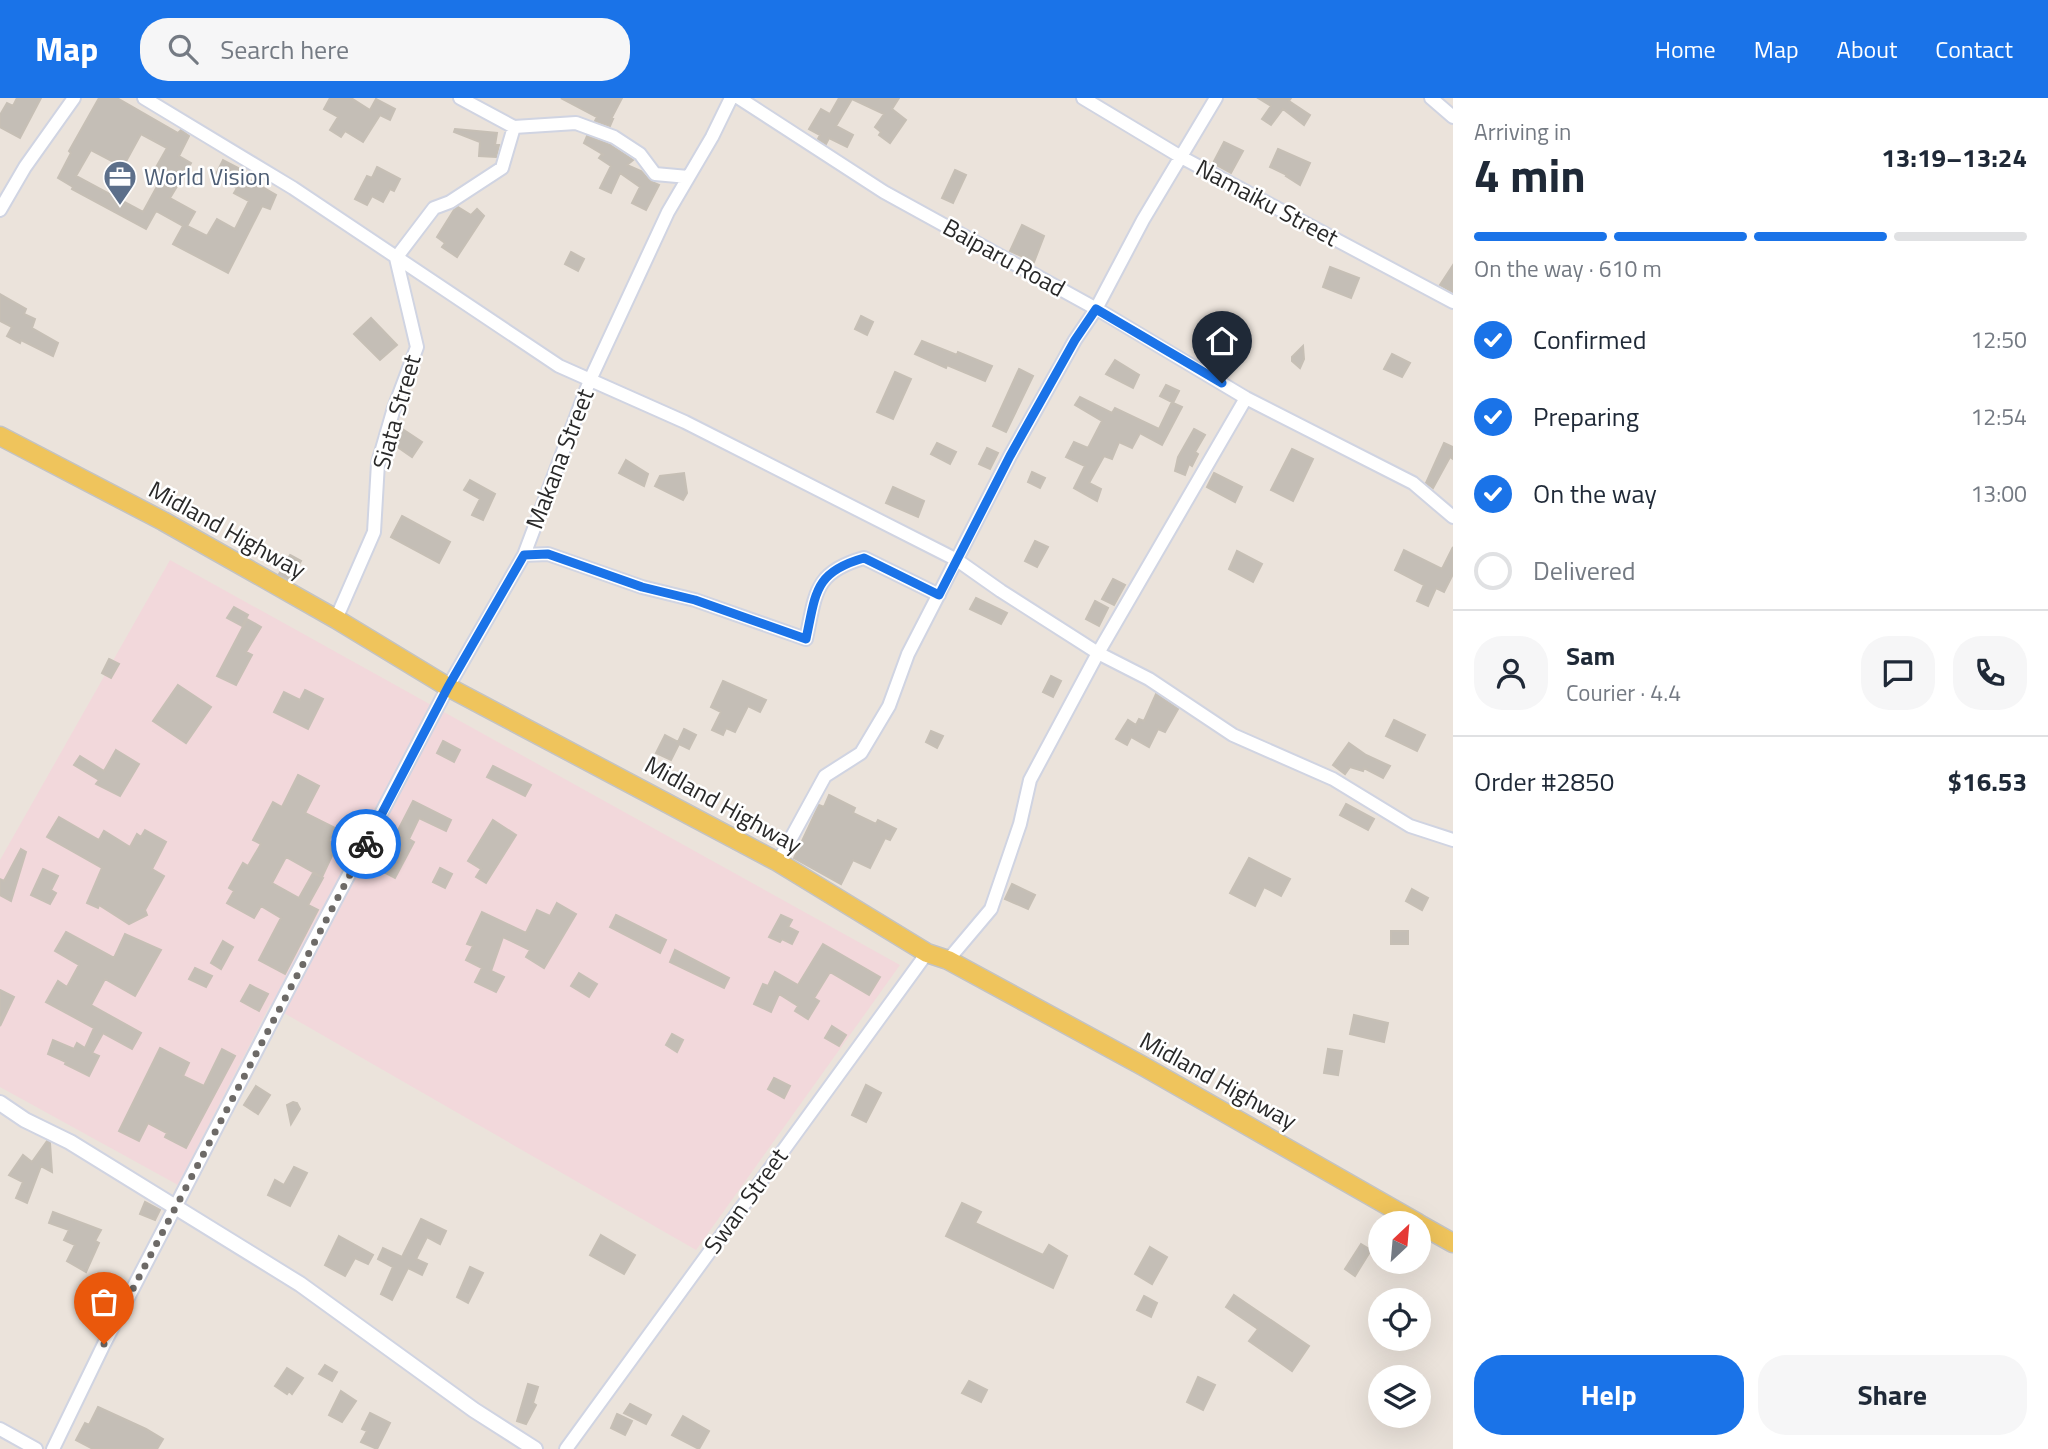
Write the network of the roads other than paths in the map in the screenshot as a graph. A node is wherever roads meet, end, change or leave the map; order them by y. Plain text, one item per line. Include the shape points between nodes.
1 (74, 98) edge
2 (145, 98) edge
3 (460, 98) edge
4 (731, 98) edge
5 (739, 98) edge
6 (1083, 98) edge
7 (1216, 98) edge
8 (1431, 98) edge
9 (1449, 112) edge
10 (514, 127) junction
11 (1181, 157) junction
12 (688, 177) junction
13 (0, 210) edge
14 (396, 258) junction
15 (1453, 302) edge
16 (1096, 309) junction
17 (590, 380) junction
18 (1246, 398) junction
19 (0, 436) edge
20 (1453, 517) edge
21 (524, 555) junction
22 (957, 560) junction
23 (939, 595) junction
24 (336, 619) junction
25 (1098, 653) junction
26 (448, 687) junction
27 (1453, 840) edge
28 (778, 862) junction
29 (927, 953) junction
30 (948, 960) junction
31 (0, 1103) edge
32 (176, 1208) junction
33 (1396, 1211) edge
34 (1432, 1231) edge
35 (1453, 1243) edge
36 (0, 1429) edge
37 (36, 1449) edge
38 (53, 1449) edge
39 (535, 1449) edge
40 (566, 1449) edge

1 - 13 street
2 - 14 street via 293,188
3 - 10 street
4 - 12 street, Makana Street
5 - 16 street, Baiparu Road via 884,192
6 - 11 street, Namaiku Street
7 - 11 street
8 - 9 street
10 - 12 street via 576,123 614,137 640,154 655,174
10 - 14 street via 502,168 434,208
11 - 15 street, Namaiku Street
11 - 16 street
12 - 17 street, Makana Street
14 - 17 street via 559,366
14 - 24 street, Siata Street via 417,347 378,463 374,532
16 - 18 street, Baiparu Road
16 - 22 street via 1010,456
17 - 21 street, Makana Street
17 - 22 street via 685,422
18 - 20 street, Baiparu Road via 1413,483
18 - 25 street
19 - 24 main road, Midland Highway
21 - 23 street via 548,554 806,639 821,581 845,563 864,558
21 - 26 street, Makana Street
22 - 23 street
22 - 25 street
23 - 28 street via 908,654 889,706 861,754 825,776
24 - 26 main road, Midland Highway
25 - 27 street via 1149,679 1233,736 1333,779 1410,826
25 - 30 street via 1030,780 992,909
26 - 28 main road, Midland Highway
26 - 32 street, Makana Street
28 - 29 main road, Midland Highway
29 - 30 main road, Midland Highway
29 - 40 street, Swan Street
30 - 33 main road, Midland Highway
31 - 32 street
32 - 38 street, Makana Street
32 - 39 street via 300,1284
34 - 35 main road, Midland Highway
36 - 37 street

